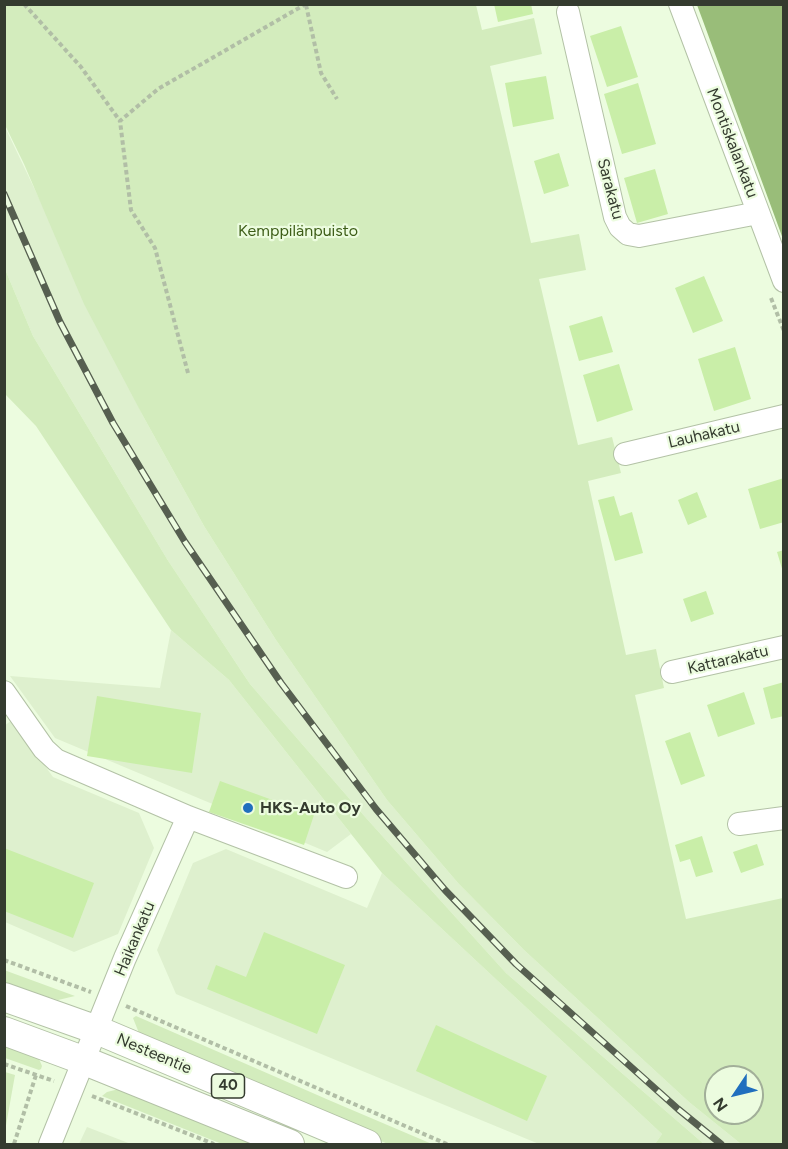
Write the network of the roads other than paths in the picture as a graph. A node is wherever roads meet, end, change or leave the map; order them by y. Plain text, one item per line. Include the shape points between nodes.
1 (680, 4) edge
2 (568, 12) dead end
3 (758, 213) junction
4 (783, 281) edge
5 (783, 416) edge
6 (625, 454) dead end
7 (783, 647) edge
8 (672, 672) dead end
9 (4, 692) edge
10 (188, 818) junction
11 (783, 818) edge
12 (739, 824) dead end
13 (346, 877) dead end
14 (4, 997) edge
15 (97, 1030) junction
16 (4, 1031) edge
17 (85, 1061) junction
18 (50, 1144) edge
19 (290, 1144) edge
20 (367, 1144) edge

1 - 3 street, Montiskalankatu
2 - 3 street, Sarakatu via 620,227 639,236
3 - 4 street, Montiskalankatu
5 - 6 street, Lauhakatu
7 - 8 street, Kattarakatu
9 - 10 street via 56,760
10 - 13 street
10 - 15 street, Haikankatu
11 - 12 street
14 - 15 main road, Nesteentie / 40
15 - 17 street, Haikankatu
15 - 20 main road, Nesteentie / 40
16 - 17 main road, Nesteentie / 40
17 - 18 street, Haikankatu
17 - 19 main road, Nesteentie / 40

